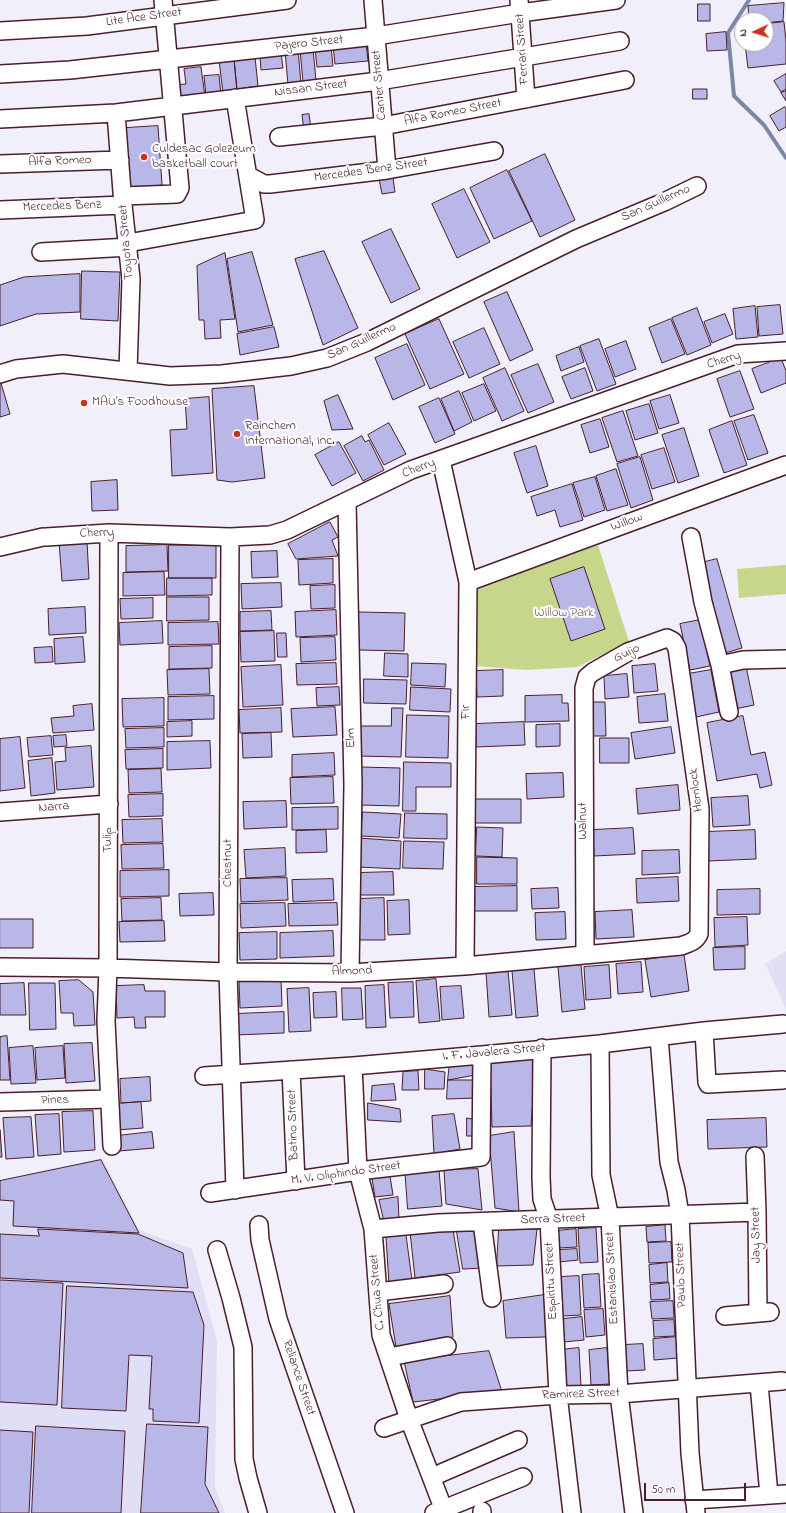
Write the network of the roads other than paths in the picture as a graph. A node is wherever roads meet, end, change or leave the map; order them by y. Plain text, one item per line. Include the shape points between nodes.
1 (288, 0) edge
2 (373, 0) edge
3 (616, 0) edge
4 (519, 6) edge
5 (163, 8) edge
6 (0, 31) edge
7 (376, 36) junction
8 (620, 41) dead end
9 (523, 57) junction
10 (168, 59) junction
11 (0, 74) edge
12 (625, 80) dead end
13 (379, 81) junction
14 (235, 98) junction
15 (526, 99) junction
16 (173, 106) junction
17 (116, 113) junction
18 (0, 119) edge
19 (383, 126) junction
20 (279, 137) dead end
21 (494, 151) dead end
22 (120, 160) junction
23 (0, 164) edge
24 (387, 170) junction
25 (249, 176) junction
26 (697, 186) dead end
27 (123, 201) junction
28 (0, 210) edge
29 (129, 245) junction
30 (40, 252) dead end
31 (786, 351) edge
32 (128, 371) junction
33 (0, 374) edge
34 (441, 460) junction
35 (786, 465) edge
36 (347, 502) junction
37 (109, 533) junction
38 (230, 537) junction
39 (691, 537) dead end
40 (0, 547) edge
41 (468, 582) junction
42 (677, 648) joint
43 (786, 659) edge
44 (720, 665) junction
45 (584, 688) joint
46 (729, 712) dead end
47 (109, 804) junction
48 (0, 812) edge
49 (699, 934) joint
50 (585, 954) junction
51 (465, 966) junction
52 (0, 967) edge
53 (108, 968) junction
54 (228, 972) junction
55 (350, 973) junction
56 (783, 1024) dead end
57 (704, 1031) junction
58 (660, 1037) junction
59 (600, 1044) junction
60 (542, 1048) junction
61 (482, 1055) junction
62 (353, 1066) junction
63 (292, 1070) junction
64 (231, 1074) junction
65 (204, 1076) dead end
66 (783, 1080) dead end
67 (109, 1099) junction
68 (0, 1102) edge
69 (112, 1146) dead end
70 (755, 1156) dead end
71 (358, 1171) junction
72 (296, 1181) junction
73 (235, 1190) junction
74 (210, 1193) dead end
75 (757, 1212) junction
76 (680, 1215) junction
77 (610, 1218) junction
78 (549, 1220) junction
79 (482, 1222) junction
80 (372, 1229) junction
81 (259, 1233) dead end
82 (217, 1250) dead end
83 (444, 1284) dead end
84 (378, 1292) junction
85 (492, 1298) dead end
86 (725, 1316) dead end
87 (447, 1346) dead end
88 (389, 1357) junction
89 (782, 1381) dead end
90 (760, 1384) junction
91 (687, 1389) junction
92 (619, 1394) junction
93 (558, 1395) junction
94 (409, 1419) junction
95 (384, 1428) dead end
96 (518, 1440) dead end
97 (523, 1476) dead end
98 (432, 1477) junction
99 (778, 1495) edge
100 (695, 1506) edge
101 (440, 1512) edge
102 (258, 1513) edge
103 (345, 1513) edge
104 (572, 1513) edge
105 (634, 1513) edge

1 - 5 street, Lite Ace Street
2 - 7 street, Canter Street
3 - 4 street, Pajero Street
4 - 7 street, Pajero Street
4 - 9 street, Ferrari Street
5 - 6 street, Lite Ace Street via 87,26
5 - 10 street
7 - 10 street, Pajero Street
7 - 13 street, Canter Street
8 - 9 street, Nissan Street
9 - 13 street, Nissan Street
9 - 15 street, Ferrari Street
10 - 11 street, Pajero Street via 70,70
10 - 16 street
12 - 15 street, Alfa Romeo Street
13 - 14 street, Nissan Street
13 - 19 street, Canter Street
14 - 16 street, Nissan Street
14 - 25 street
15 - 19 street, Alfa Romeo Street
16 - 17 street, Nissan Street
16 - 27 street, Mercedes Benz via 179,192
17 - 18 street, Nissan Street
17 - 22 street, Toyota Street
19 - 20 street, Alfa Romeo Street
19 - 24 street, Canter Street
21 - 24 street, Mercedes Benz Street
22 - 23 street, Alfa Romeo
22 - 27 street, Toyota Street
24 - 25 street, Mercedes Benz Street via 270,184 264,184
25 - 29 street via 255,220
26 - 32 street, San Guillermo via 576,239 367,342 327,358 290,366 222,374 170,376
27 - 28 street, Mercedes Benz
27 - 29 street, Toyota Street
29 - 30 street
29 - 32 street, Toyota Street via 131,279
31 - 34 street, Cherry via 738,354
32 - 33 street, San Guillermo via 63,364 16,369
34 - 36 street, Cherry via 411,470
34 - 41 street, Fir
35 - 41 street, Willow
36 - 38 street, Cherry via 287,530 270,535
36 - 55 street, Elm via 353,785
37 - 38 street, Cherry
37 - 40 street, Cherry via 44,537
37 - 47 street, Tulip
38 - 54 street, Chestnut
39 - 44 street via 703,602
41 - 51 street, Fir
42 - 45 street, Guijo via 673,641 667,638 628,652 593,672 587,677
42 - 49 street, Hemlock via 700,809
43 - 44 street via 743,660
44 - 46 street
45 - 50 street, Walnut
47 - 48 street, Narra
47 - 53 street, Tulip
49 - 50 street, Almond via 691,943 681,946
50 - 51 street, Almond
51 - 55 street, Almond
52 - 53 street, Almond
53 - 54 street, Almond
53 - 67 street, Tulip via 106,1021
54 - 55 street, Almond
54 - 64 street, Chestnut
56 - 57 street, I. F. Javalera Street
57 - 58 street, I. F. Javalera Street
57 - 66 street via 708,1084
58 - 59 street, I. F. Javalera Street
58 - 76 street, Paulo Street via 669,1162
59 - 60 street, I. F. Javalera Street
59 - 77 street, Estanislao Street via 601,1175
60 - 61 street, I. F. Javalera Street
60 - 78 street, Espiritu Street via 541,1177 542,1198
61 - 62 street, I. F. Javalera Street
61 - 71 street, M. V. Oliphindo Street via 481,1157
62 - 63 street, I. F. Javalera Street
62 - 71 street, C. Chua Street
63 - 64 street, I. F. Javalera Street
63 - 72 street, Batino Street
64 - 65 street, I. F. Javalera Street
64 - 73 street, Chestnut
67 - 68 street, Pines
67 - 69 street, Tulip
70 - 75 street, Jay Street
71 - 72 street, M. V. Oliphindo Street
71 - 80 street, C. Chua Street
72 - 73 street, M. V. Oliphindo Street
73 - 74 street, M. V. Oliphindo Street
75 - 76 street, Serra Street
75 - 86 street, Jay Street via 764,1312
76 - 77 street, Serra Street
76 - 91 street, Paulo Street
77 - 78 street, Serra Street
77 - 92 street, Estanislao Street
78 - 79 street, Serra Street
78 - 93 street, Espiritu Street
79 - 80 street, Serra Street
79 - 85 street
80 - 84 street, C. Chua Street
81 - 103 street, Reliance Street via 278,1319
82 - 102 street via 243,1347 244,1459
83 - 84 street
84 - 88 street, C. Chua Street via 381,1335
87 - 88 street
88 - 94 street, C. Chua Street
89 - 90 street, Ramirez Street
90 - 91 street, Ramirez Street
90 - 99 street
91 - 92 street, Ramirez Street
91 - 100 street, Paulo Street
92 - 93 street, Ramirez Street
92 - 105 street, Estanislao Street
93 - 94 street, Ramirez Street via 462,1402
93 - 104 street, Espiritu Street
94 - 95 street, Ramirez Street
94 - 98 street, C. Chua Street
96 - 98 street
97 - 101 street
98 - 101 street, C. Chua Street
99 - 100 street

